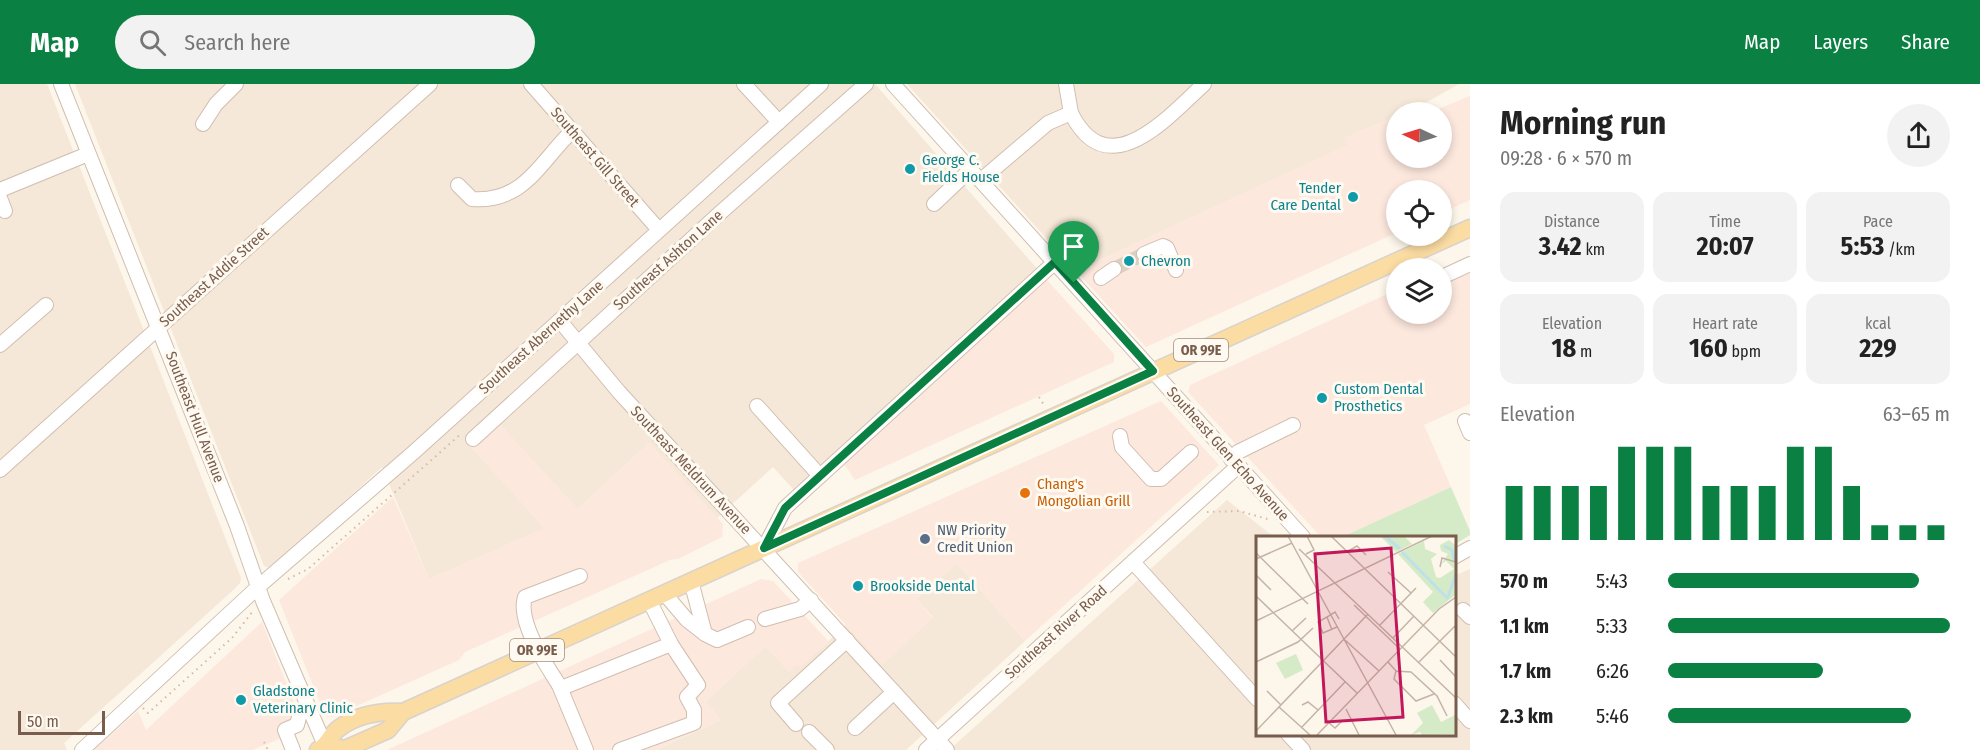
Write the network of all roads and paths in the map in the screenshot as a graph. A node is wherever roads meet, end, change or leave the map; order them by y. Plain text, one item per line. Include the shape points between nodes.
1 (62, 84) edge
2 (429, 84) edge
3 (531, 84) edge
4 (744, 84) edge
5 (821, 84) edge
6 (866, 84) edge
7 (893, 84) edge
8 (1066, 84) edge
9 (1204, 84) edge
10 (231, 86) edge
11 (1071, 113) junction
12 (779, 122) junction
13 (203, 124) dead end
14 (572, 131) junction
15 (88, 154) junction
16 (976, 175) junction
17 (458, 185) dead end
18 (0, 190) edge
19 (934, 204) dead end
20 (1470, 229) edge
21 (659, 230) junction
22 (1144, 254) tunnel mouth
23 (1055, 262) junction
24 (1470, 264) edge
25 (1114, 269) tunnel mouth
26 (1176, 270) dead end
27 (1452, 272) edge
28 (1101, 278) dead end
29 (46, 305) dead end
30 (560, 321) junction
31 (159, 326) junction
32 (578, 343) junction
33 (0, 345) edge
34 (1153, 371) junction
35 (757, 406) dead end
36 (1293, 425) dead end
37 (469, 435) joint
38 (1120, 436) dead end
39 (1191, 452) dead end
40 (1234, 463) junction
41 (1, 466) edge
42 (820, 476) junction
43 (1186, 514) junction
44 (1288, 522) junction
45 (1302, 536) edge
46 (764, 548) junction
47 (1470, 548) edge
48 (1455, 557) edge
49 (1133, 562) junction
50 (580, 576) dead end
51 (285, 580) dead end
52 (691, 581) junction
53 (258, 587) junction
54 (664, 593) junction
55 (649, 600) junction
56 (811, 600) junction
57 (252, 611) dead end
58 (765, 619) dead end
59 (748, 627) dead end
60 (705, 634) junction
61 (847, 640) junction
62 (671, 644) junction
63 (537, 651) junction
64 (559, 684) junction
65 (894, 692) junction
66 (1256, 698) edge
67 (135, 699) junction
68 (1455, 704) edge
69 (310, 709) junction
70 (1470, 721) edge
71 (796, 724) dead end
72 (855, 728) dead end
73 (809, 732) dead end
74 (1289, 735) edge
75 (264, 742) dead end
76 (942, 745) edge
77 (324, 749) edge
78 (82, 750) edge
79 (268, 750) edge
80 (293, 750) edge
81 (586, 750) edge
82 (621, 750) edge
83 (827, 750) edge
84 (926, 750) edge
85 (1303, 750) edge

1 - 15 street, Southeast Hull Avenue
2 - 31 street, Southeast Addie Street
3 - 14 street, Southeast Gill Street
4 - 12 street
5 - 12 street, Southeast Abernethy Lane
6 - 32 street, Southeast Ashton Lane
7 - 16 street, Southeast Glen Echo Avenue
8 - 11 street
9 - 11 street via 1150,133 1128,144 1093,139
10 - 13 street
11 - 16 street via 1048,123
12 - 21 street, Southeast Abernethy Lane
14 - 17 street via 515,192 472,199
14 - 21 street, Southeast Gill Street
15 - 18 street
15 - 31 street, Southeast Hull Avenue
16 - 19 street
16 - 23 street, Southeast Glen Echo Avenue
20 - 34 main road, OR 99E
21 - 30 street, Southeast Abernethy Lane
22 - 26 street via 1167,248
23 - 34 street, Southeast Glen Echo Avenue
23 - 42 street
24 - 27 street
25 - 28 street
29 - 33 street
30 - 32 street, Southeast Meldrum Avenue
30 - 53 street, Southeast Abernethy Lane
31 - 41 street, Southeast Addie Street
31 - 53 street, Southeast Hull Avenue
32 - 37 street, Southeast Ashton Lane
32 - 46 street, Southeast Meldrum Avenue
34 - 40 street, Southeast Glen Echo Avenue
34 - 46 main road, OR 99E
35 - 42 street
36 - 40 street, Southeast River Road via 1238,452
37 - 51 path via 423,465 308,569
38 - 39 street via 1122,447 1151,478 1161,478
40 - 43 street, Southeast River Road
40 - 44 street, Southeast Glen Echo Avenue
42 - 46 street via 785,508
43 - 44 path via 1228,510
43 - 49 street, Southeast River Road
44 - 45 street, Southeast Glen Echo Avenue
46 - 52 main road, OR 99E
46 - 56 street, Southeast Meldrum Avenue
47 - 48 street
49 - 66 street
49 - 76 street, Southeast River Road
50 - 63 street via 525,597 522,605
52 - 54 main road, OR 99E
52 - 60 street
53 - 67 street, Southeast Abernethy Lane
53 - 69 street, Southeast Hull Avenue
54 - 55 main road, OR 99E
54 - 60 street
55 - 62 street
55 - 63 main road, OR 99E
56 - 58 street via 800,609
56 - 61 street, Southeast Meldrum Avenue
57 - 67 path via 232,638 148,713
59 - 60 street via 717,640
61 - 65 street, Southeast Meldrum Avenue
61 - 71 street via 778,703
62 - 64 street via 564,687
62 - 82 street via 698,685 687,697 694,710 694,723
63 - 64 street
63 - 77 main road, OR 99E via 403,712 388,730 345,749
64 - 81 street
65 - 72 street
65 - 76 street, Southeast Meldrum Avenue
67 - 78 street, Southeast Abernethy Lane
68 - 70 street
69 - 77 street, Southeast Hull Avenue
69 - 80 street via 300,713 297,725 285,730
73 - 83 street
74 - 85 street
75 - 79 path
76 - 84 street, Southeast River Road

